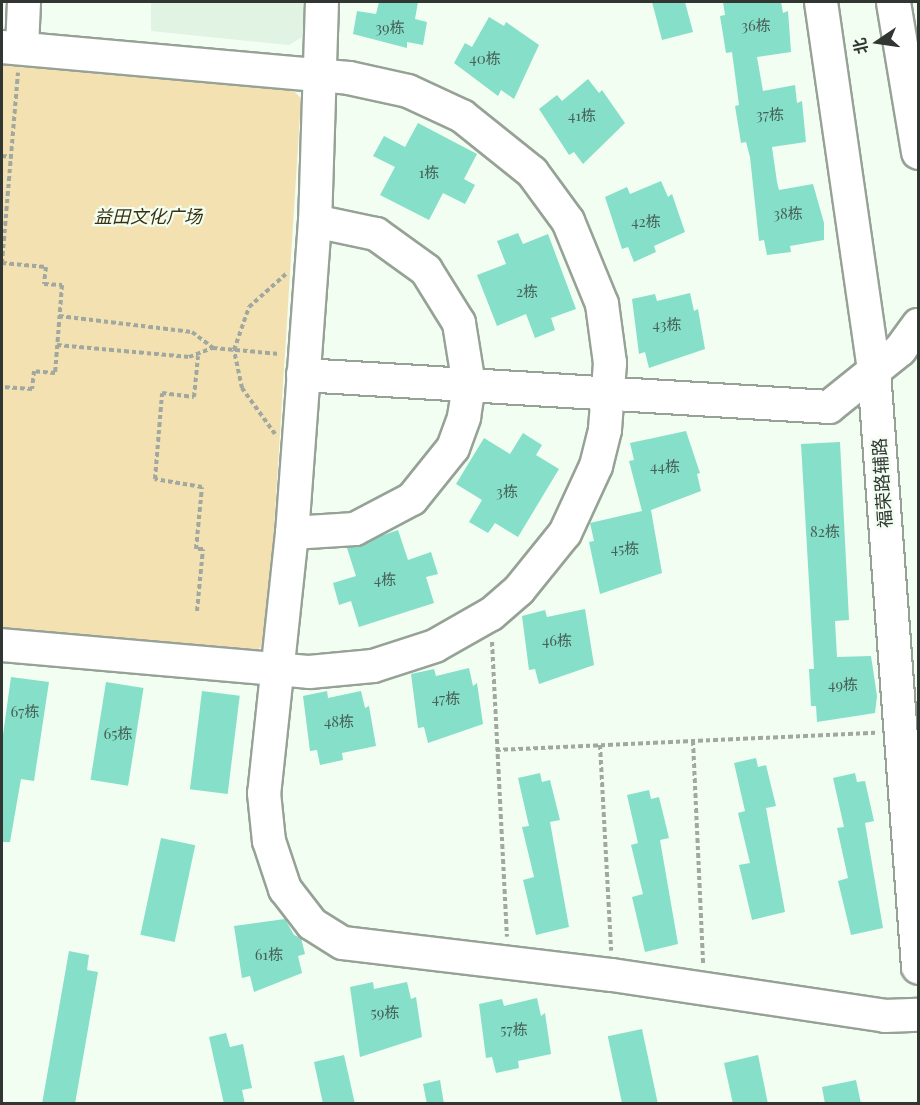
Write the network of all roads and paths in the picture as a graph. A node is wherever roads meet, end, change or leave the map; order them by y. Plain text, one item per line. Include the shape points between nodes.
1 (24, 2) edge
2 (322, 2) edge
3 (821, 2) edge
4 (893, 2) edge
5 (917, 2) edge
6 (918, 13) edge
7 (15, 48) edge
8 (319, 76) junction
9 (918, 152) edge
10 (2, 156) edge
11 (12, 156) junction
12 (315, 220) junction
13 (2, 263) edge
14 (289, 264) dead end
15 (59, 316) junction
16 (918, 325) edge
17 (57, 345) junction
18 (213, 348) junction
19 (234, 350) junction
20 (198, 356) junction
21 (304, 366) junction
22 (874, 372) junction
23 (469, 385) junction
24 (2, 387) edge
25 (610, 393) junction
26 (298, 442) junction
27 (292, 533) junction
28 (197, 612) dead end
29 (491, 614) junction
30 (2, 645) edge
31 (277, 669) junction
32 (899, 732) junction
33 (693, 741) junction
34 (600, 745) junction
35 (496, 750) junction
36 (508, 962) junction
37 (918, 967) edge
38 (612, 975) junction
39 (704, 989) junction
40 (918, 1015) edge

1 - 7 street
2 - 8 street
3 - 22 street, 福荣路辅路
4 - 9 main road
5 - 6 main road
7 - 8 street
7 - 11 path
8 - 12 street
8 - 25 street via 379,83 436,103 488,132 532,172 568,221 594,275 608,333
10 - 11 path
11 - 13 path
12 - 21 street
12 - 23 street via 375,234 426,270 459,323
13 - 15 path via 46,267 44,284 62,285
14 - 19 path via 289,272 249,307
15 - 17 path
15 - 18 path via 192,332
16 - 22 street
17 - 20 path
17 - 24 path via 54,373 34,371 32,389
18 - 19 path
18 - 20 path
19 - 21 path
19 - 26 path via 250,405 275,434
20 - 28 path via 194,397 162,393 155,479 202,487 196,549 203,549
21 - 23 street
21 - 26 street
22 - 25 street via 829,407
22 - 32 street, 福荣路辅路
23 - 25 street
23 - 27 street via 464,417 453,448 412,499 355,529
25 - 29 street via 597,466 583,500 544,563
26 - 27 street
27 - 31 street
29 - 31 street via 435,646 374,666 309,672
29 - 35 path
30 - 31 street
31 - 36 street via 266,819 275,864 298,908 326,936 343,943
32 - 33 path
32 - 37 street, 福荣路辅路
33 - 34 path
33 - 39 path
34 - 35 path
34 - 38 path
35 - 36 path
36 - 38 street
38 - 39 street
39 - 40 street via 885,1016

